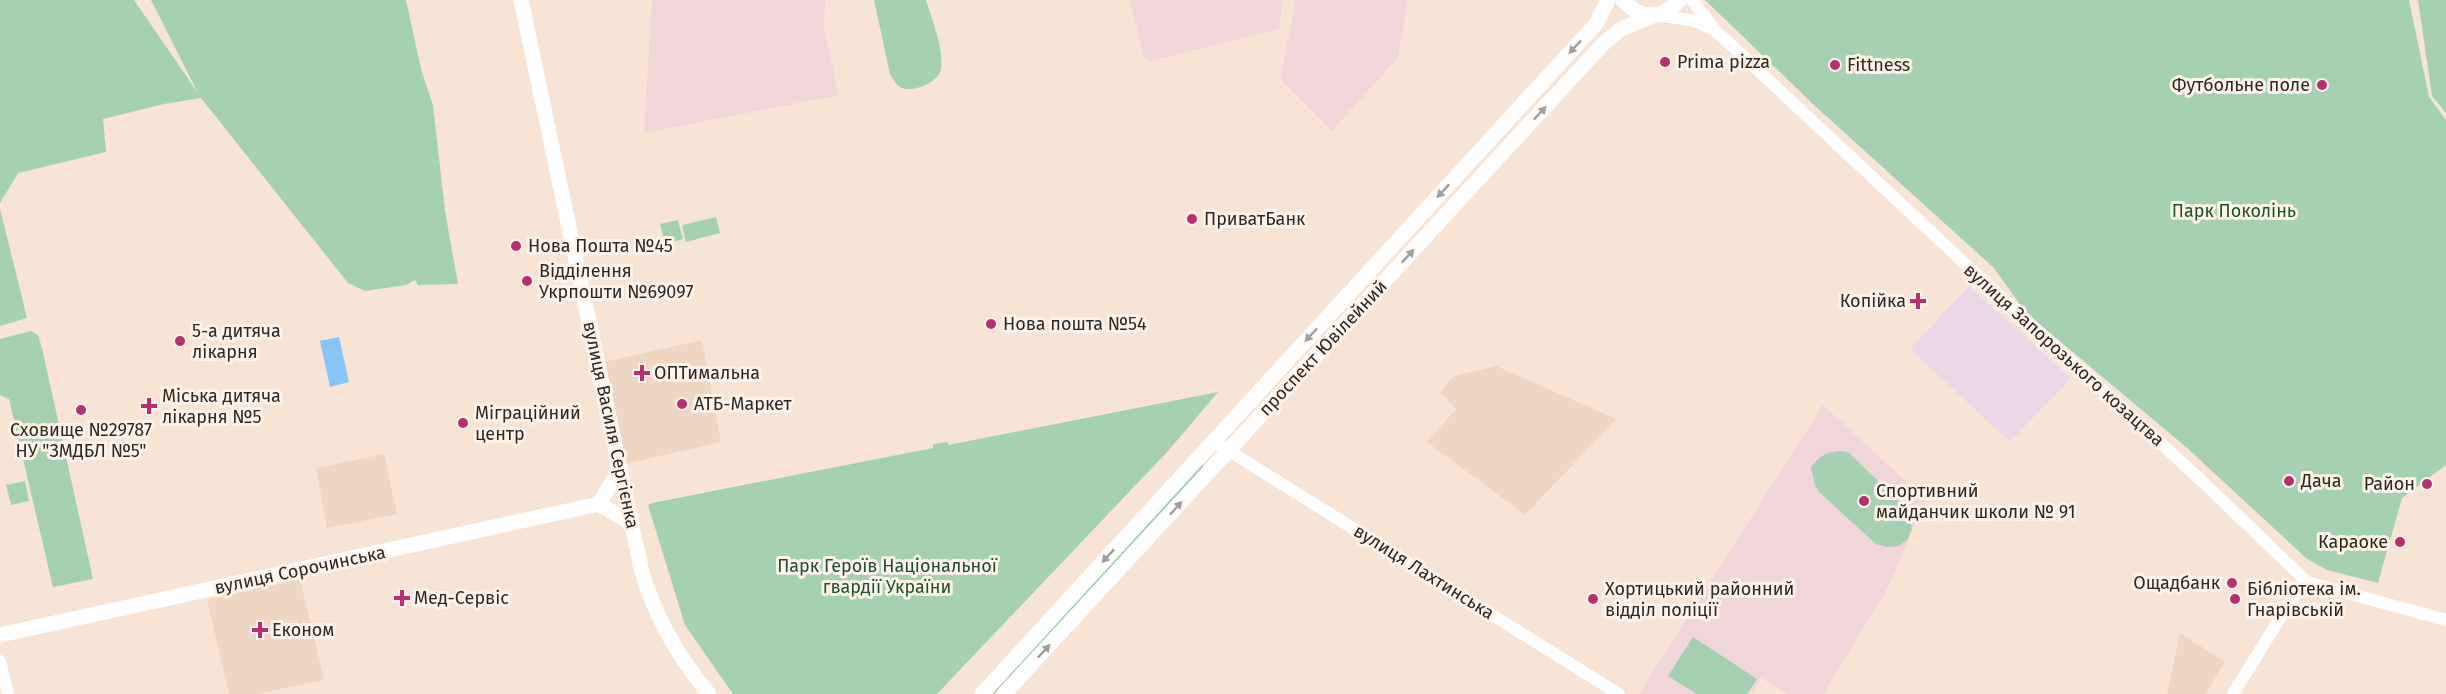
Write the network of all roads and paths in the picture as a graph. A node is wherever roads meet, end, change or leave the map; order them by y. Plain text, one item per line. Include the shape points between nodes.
1 (521, 0) edge
2 (1608, 0) edge
3 (1623, 0) edge
4 (1680, 0) edge
5 (1692, 0) edge
6 (1655, 15) junction
7 (1716, 30) junction
8 (1213, 441) junction
9 (1228, 451) junction
10 (619, 470) junction
11 (599, 504) junction
12 (631, 523) junction
13 (2307, 582) junction
14 (2446, 620) edge
15 (0, 635) edge
16 (0, 661) edge
17 (8, 694) edge
18 (709, 694) edge
19 (982, 694) edge
20 (1004, 694) edge
21 (1619, 694) edge
22 (2233, 694) edge

1 - 10 main road, вулиця Василя Сергієнка
2 -> 8 main road, проспект Ювілейний via 1596,24
3 - 6 main road via 1641,14
4 - 6 main road, проспект Ювілейний via 1671,10
5 - 7 street, вулиця Запорозького козацтва
6 - 7 street, вулиця Запорозького козацтва via 1695,21
9 -> 6 main road, проспект Ювілейний via 1603,44 1621,29
7 - 13 street, вулиця Запорозького козацтва
8 - 9 street, вулиця Лахтинська
8 -> 19 main road, проспект Ювілейний
20 -> 9 main road, проспект Ювілейний
9 - 21 street, вулиця Лахтинська
10 - 11 main road
10 - 12 main road, вулиця Василя Сергієнка
11 - 12 main road
11 - 15 main road, вулиця Сорочинська
12 - 18 main road, вулиця Василя Сергієнка via 656,611 693,675
13 - 14 street, вулиця Запорозького козацтва
13 - 22 street via 2288,605
16 - 17 street

